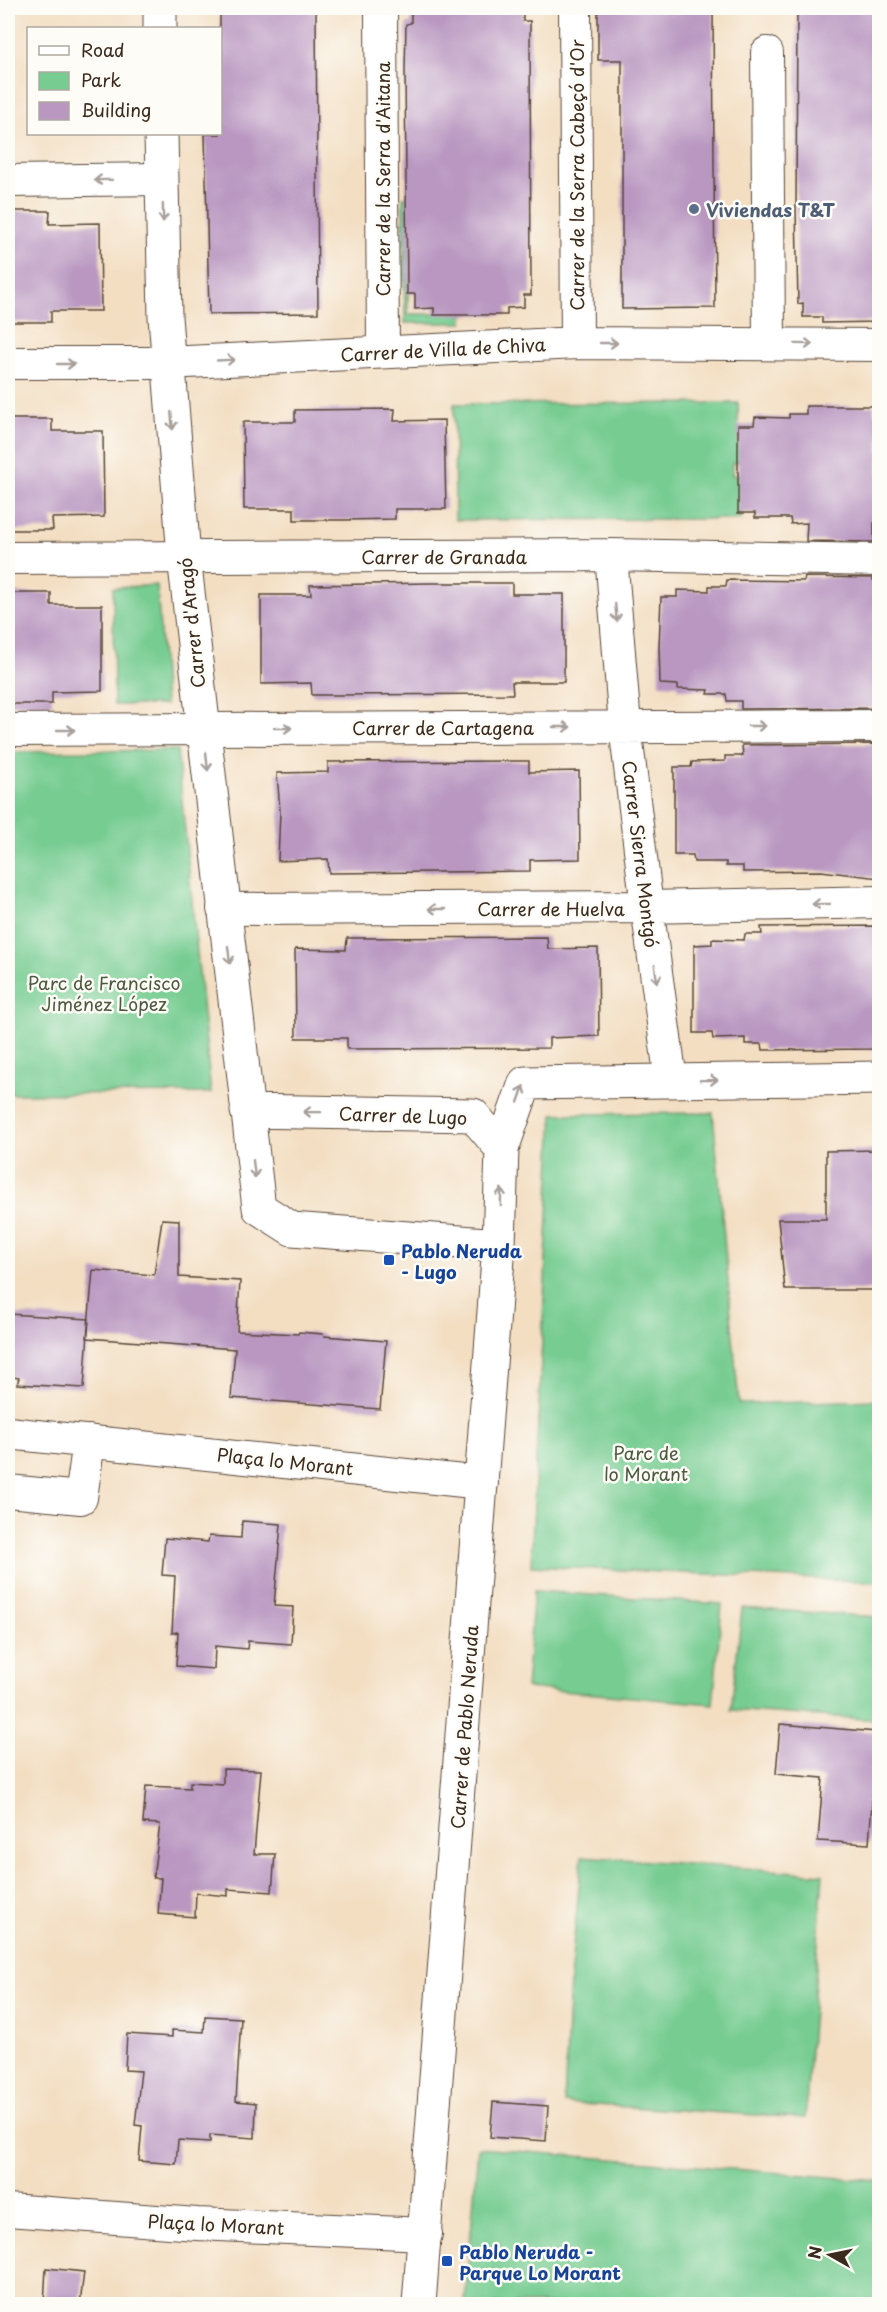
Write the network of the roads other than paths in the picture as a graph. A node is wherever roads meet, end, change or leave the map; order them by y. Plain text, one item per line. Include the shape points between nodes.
1 (160, 8) edge
2 (381, 8) edge
3 (575, 8) edge
4 (160, 27) edge
5 (767, 53) dead end
6 (161, 135) edge
7 (162, 179) junction
8 (8, 181) edge
9 (577, 343) junction
10 (769, 344) junction
11 (879, 345) edge
12 (383, 351) junction
13 (8, 363) edge
14 (167, 363) junction
15 (611, 555) junction
16 (184, 557) junction
17 (8, 558) edge
18 (879, 560) edge
19 (626, 726) junction
20 (879, 726) edge
21 (203, 729) junction
22 (8, 730) edge
23 (879, 902) edge
24 (647, 907) junction
25 (223, 909) junction
26 (879, 1078) edge
27 (671, 1081) junction
28 (247, 1111) junction
29 (502, 1149) junction
30 (499, 1245) junction
31 (8, 1433) edge
32 (89, 1441) junction
33 (482, 1483) junction
34 (8, 1491) edge
35 (8, 2210) edge
36 (426, 2234) junction
37 (419, 2304) edge

1 - 4 street
2 - 12 street, Carrer de la Serra d'Aitana
3 - 9 street, Carrer de la Serra Cabeçó d'Or
5 - 10 street
6 - 7 street, Carrer d'Aragó
7 -> 8 street
7 -> 14 street, Carrer d'Aragó
9 -> 10 street, Carrer de Villa de Chiva
9 - 12 street, Carrer de Villa de Chiva
10 -> 11 street, Carrer de Villa de Chiva
14 -> 12 street, Carrer de Villa de Chiva
13 -> 14 street, Carrer de Villa de Chiva
14 -> 16 street, Carrer d'Aragó
15 - 16 street, Carrer de Granada
15 - 18 street, Carrer de Granada
15 -> 19 street, Carrer Sierra Montgó
16 - 17 street, Carrer de Granada
16 - 21 street, Carrer d'Aragó
19 -> 20 street, Carrer de Cartagena
21 -> 19 street, Carrer de Cartagena
19 - 24 street, Carrer Sierra Montgó
22 -> 21 street, Carrer de Cartagena
21 -> 25 street, Carrer d'Aragó
23 -> 24 street, Carrer de Huelva
24 -> 25 street, Carrer de Huelva
24 -> 27 street, Carrer Sierra Montgó
25 -> 28 street, Carrer d'Aragó
27 -> 26 street
29 -> 27 street via 525,1083
29 -> 28 street, Carrer de Lugo via 473,1115
28 -> 30 street via 259,1208 292,1229
30 -> 29 street, Carrer de Pablo Neruda
30 - 33 street, Carrer de Pablo Neruda
31 - 32 street, Plaça lo Morant
32 - 33 street, Plaça lo Morant
32 - 34 street via 81,1498
33 - 36 street, Carrer de Pablo Neruda
35 - 36 street, Plaça lo Morant
36 - 37 street, Carrer de Pablo Neruda

